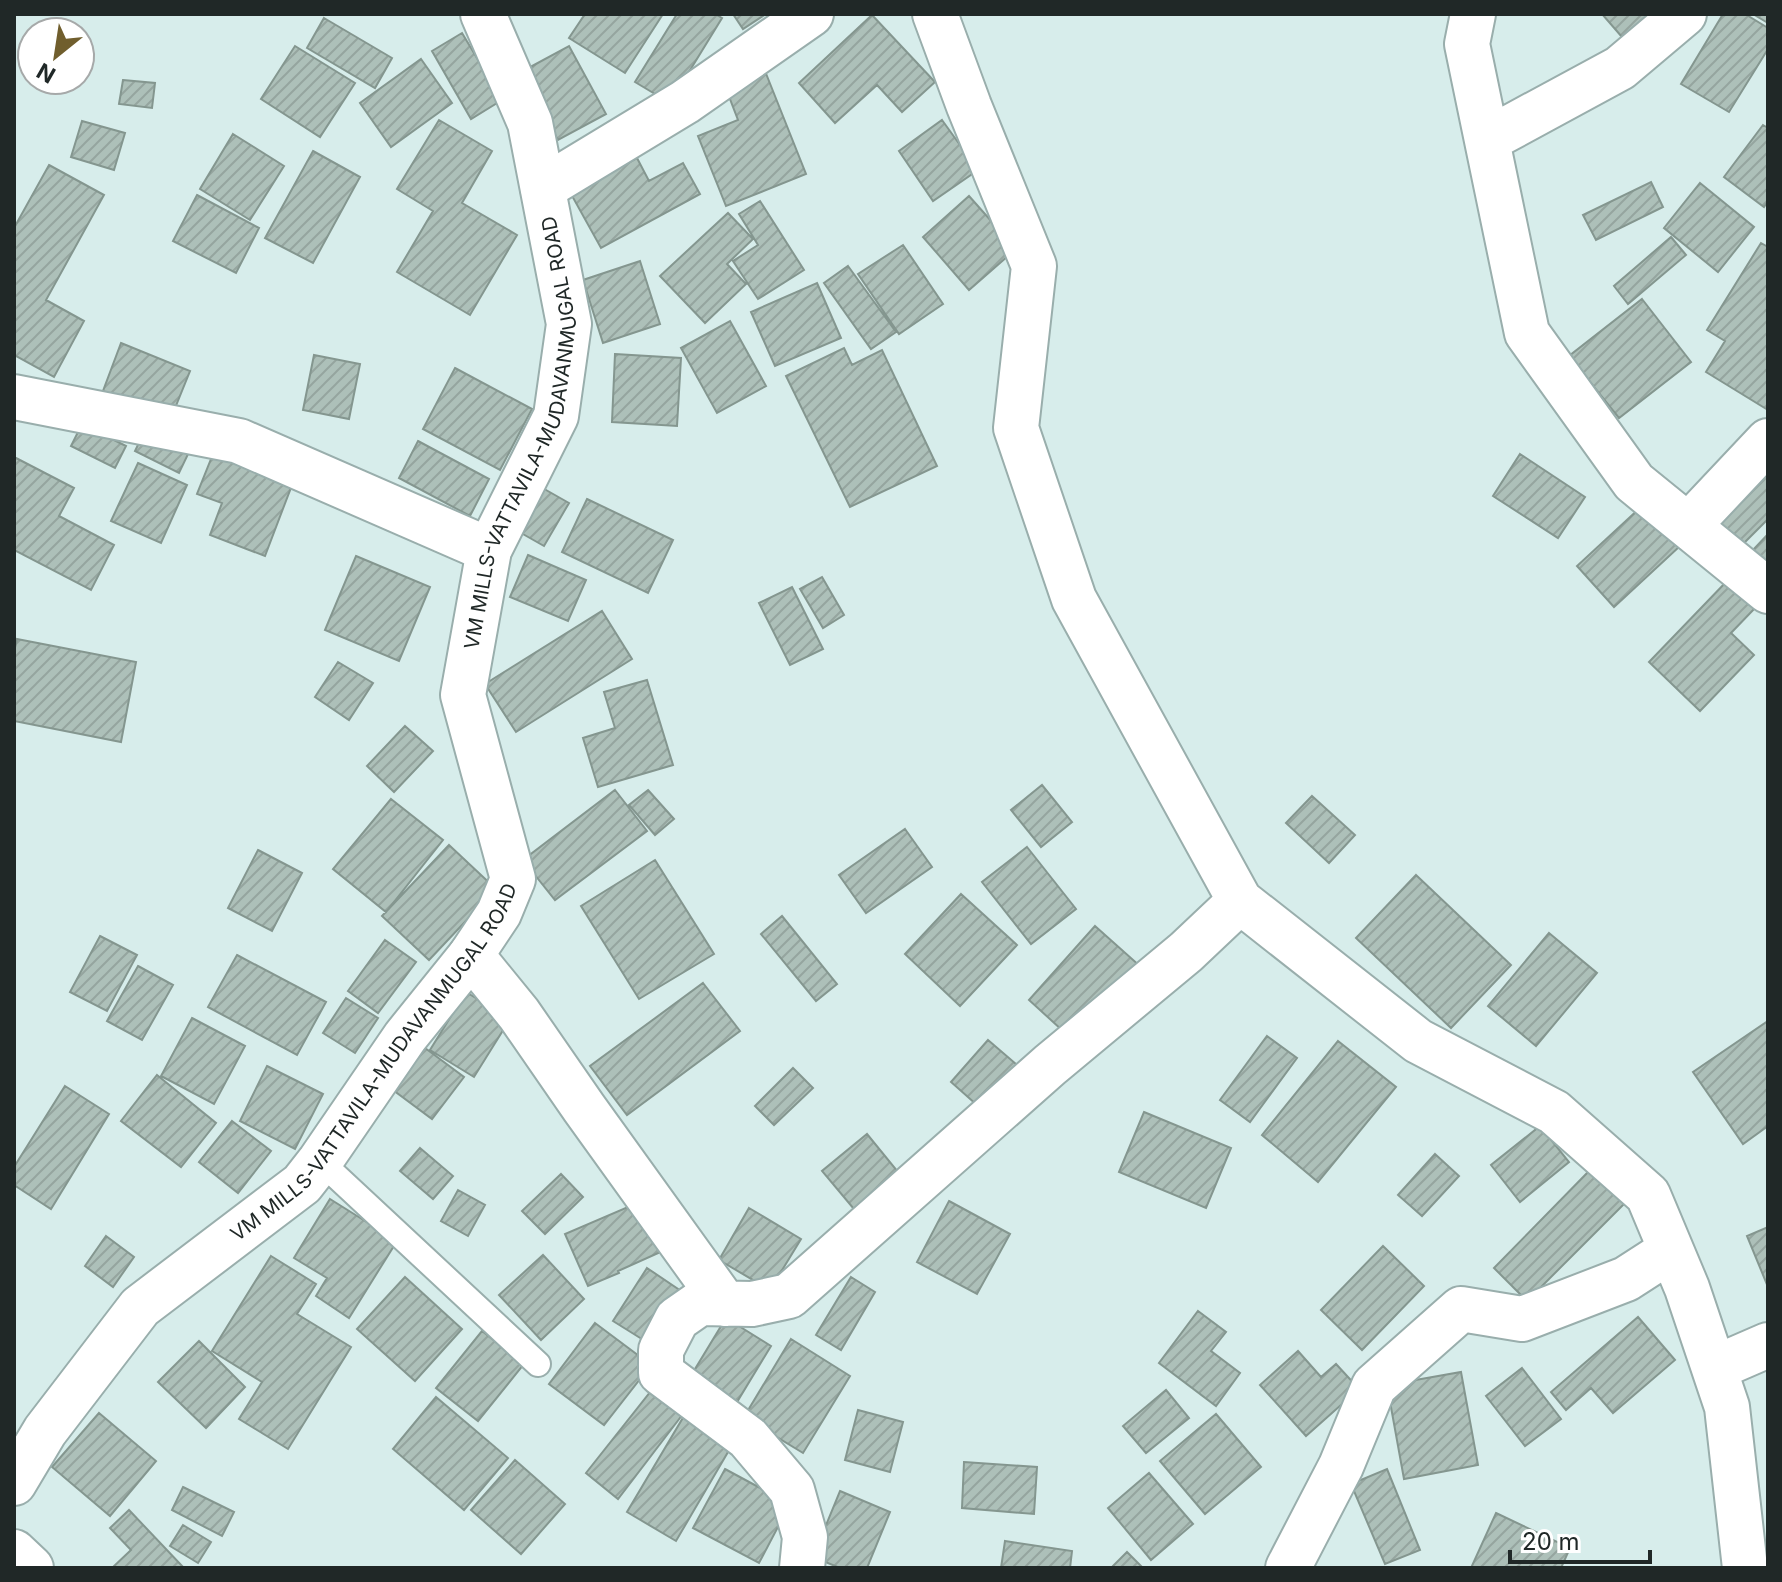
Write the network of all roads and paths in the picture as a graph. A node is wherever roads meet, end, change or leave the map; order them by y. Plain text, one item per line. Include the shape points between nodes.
1 (483, 14) edge
2 (811, 14) edge
3 (935, 14) edge
4 (1684, 14) edge
5 (1463, 24) edge
6 (1487, 140) junction
7 (543, 188) junction
8 (14, 397) edge
9 (1768, 441) edge
10 (1688, 526) junction
11 (489, 550) junction
12 (1768, 591) edge
13 (1240, 901) junction
14 (471, 955) junction
15 (320, 1161) junction
16 (1671, 1250) junction
17 (725, 1304) junction
18 (1768, 1345) edge
19 (538, 1364) dead end
20 (1715, 1368) junction
21 (14, 1483) edge
22 (14, 1552) edge
23 (31, 1568) edge
24 (802, 1568) edge
25 (1288, 1568) edge
26 (1745, 1568) edge

1 - 7 street, VM MILLS-VATTAVILA-MUDAVANMUGAL ROAD via 530,123
2 - 7 street via 685,102
3 - 13 street via 1034,266 1016,428 1069,585
4 - 6 street via 1620,68
5 - 6 street
6 - 10 street via 1527,333 1634,482
7 - 11 street, VM MILLS-VATTAVILA-MUDAVANMUGAL ROAD via 569,324 556,416
8 - 11 street via 239,441
9 - 10 street
10 - 12 street
11 - 14 street, VM MILLS-VATTAVILA-MUDAVANMUGAL ROAD via 463,695 513,879 499,913
13 - 16 street via 1418,1041 1554,1112 1648,1195
13 - 17 street via 789,1296
14 - 15 street, VM MILLS-VATTAVILA-MUDAVANMUGAL ROAD via 405,1037
14 - 17 street via 519,1014
15 - 19 lane
15 - 21 street, VM MILLS-VATTAVILA-MUDAVANMUGAL ROAD via 302,1184 140,1307 45,1431
16 - 20 street
16 - 25 street via 1626,1279 1522,1319 1461,1309 1374,1386 1341,1466
17 - 24 street via 700,1303 677,1319 661,1350 661,1373 748,1438 792,1490 805,1537
18 - 20 street
20 - 26 street via 1727,1407
22 - 23 street

